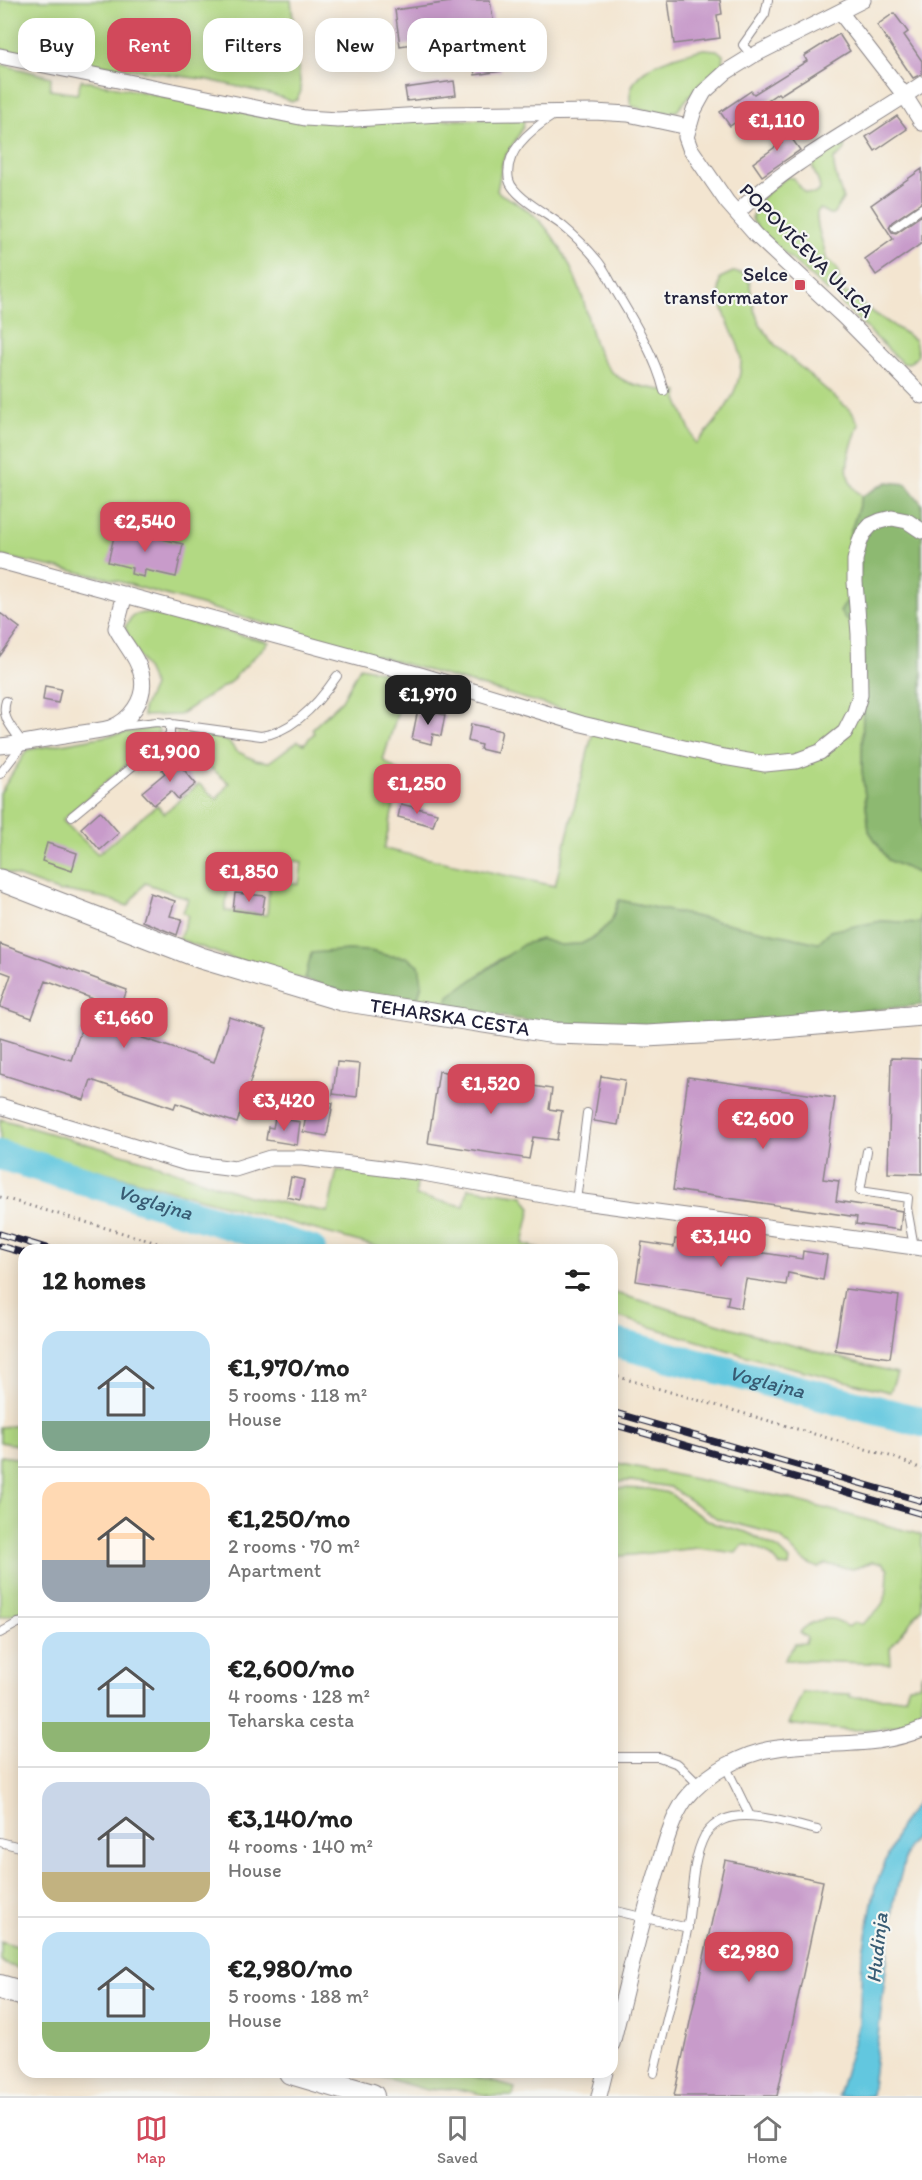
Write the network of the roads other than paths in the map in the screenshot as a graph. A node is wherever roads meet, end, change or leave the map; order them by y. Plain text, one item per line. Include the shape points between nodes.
1 (768, 0) edge
2 (863, 0) edge
3 (840, 12) junction
4 (0, 56) edge
5 (752, 56) junction
6 (922, 84) edge
7 (904, 96) junction
8 (557, 113) junction
9 (922, 123) edge
10 (688, 127) junction
11 (922, 208) edge
12 (738, 212) junction
13 (895, 227) dead end
14 (664, 391) dead end
15 (922, 396) edge
16 (922, 531) edge
17 (0, 561) edge
18 (125, 594) junction
19 (337, 676) dead end
20 (6, 701) dead end
21 (170, 723) junction
22 (111, 728) junction
23 (23, 744) junction
24 (0, 746) edge
25 (0, 774) edge
26 (72, 816) dead end
27 (0, 880) edge
28 (922, 1015) edge
29 (0, 1106) edge
30 (587, 1113) dead end
31 (867, 1151) dead end
32 (576, 1201) junction
33 (918, 1248) edge
34 (18, 1623) edge
35 (0, 1633) edge
36 (922, 1729) edge
37 (618, 1756) edge
38 (726, 1767) junction
39 (699, 1785) junction
40 (750, 1816) junction
41 (817, 1830) dead end
42 (0, 1842) edge
43 (18, 1846) edge
44 (618, 1911) edge
45 (644, 1917) junction
46 (688, 1928) junction
47 (0, 1987) edge
48 (18, 1992) edge
49 (618, 2020) edge
50 (654, 2073) dead end
51 (311, 2078) edge
52 (604, 2078) edge
53 (372, 2096) edge
54 (599, 2096) edge

1 - 5 lane via 765,14 743,45
2 - 3 street
3 - 5 street
3 - 7 street
4 - 8 street via 305,118
5 - 10 street via 704,92
6 - 7 street
7 - 9 street
7 - 12 street via 821,147 761,189
8 - 10 street via 628,114
8 - 14 lane via 532,129 521,142 513,155 509,181 598,261 629,312
10 - 12 street, POPOVIČEVA ULICA via 690,148
11 - 13 lane
12 - 15 street, POPOVIČEVA ULICA via 756,235
16 - 18 street via 907,521 886,519 871,525 859,544 855,582 860,695 845,732 820,752 796,761 765,764 582,724
17 - 18 street
18 - 22 street via 116,628 136,662 142,688 135,709
19 - 21 lane via 322,697 274,734
20 - 23 lane via 4,720
21 - 22 lane
21 - 26 lane via 170,734 163,741
22 - 23 street
23 - 24 street
23 - 25 lane
27 - 28 street, TEHARSKA CESTA via 201,958 341,1000 555,1033 646,1036
29 - 32 street via 187,1163 236,1169 270,1158 302,1158 423,1173
30 - 32 lane
31 - 33 lane via 860,1191 908,1198
32 - 33 street
34 - 35 lane
36 - 38 street via 876,1742 778,1748 752,1754
37 - 39 lane via 658,1757 678,1764
38 - 39 street
38 - 40 lane
39 - 45 street via 685,1801 671,1828
40 - 41 lane
40 - 46 lane via 722,1821 705,1835 697,1859
42 - 43 lane
44 - 45 lane
45 - 46 lane
45 - 49 street
46 - 50 lane
47 - 48 main road
51 - 53 main road
52 - 54 street

